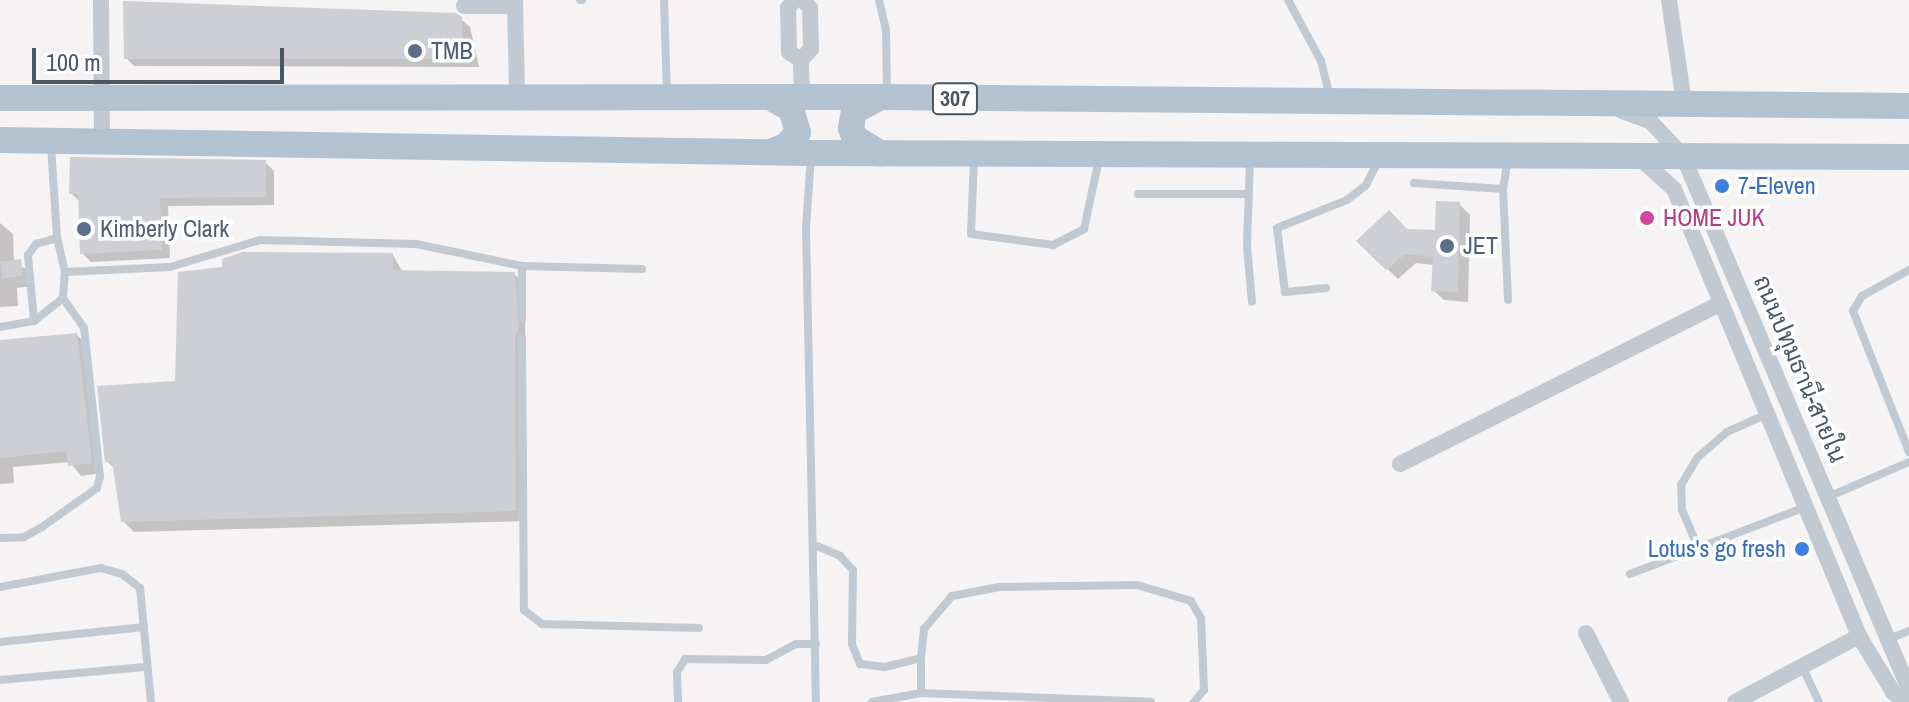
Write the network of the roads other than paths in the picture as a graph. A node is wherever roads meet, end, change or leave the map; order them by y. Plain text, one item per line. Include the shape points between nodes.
1 (101, 0) edge
2 (664, 0) edge
3 (794, 0) edge
4 (803, 0) edge
5 (879, 0) edge
6 (1288, 0) edge
7 (1669, 0) edge
8 (515, 3) edge
9 (464, 6) dead end
10 (801, 60) junction
11 (0, 98) edge
12 (884, 98) junction
13 (101, 99) junction
14 (517, 99) junction
15 (667, 100) junction
16 (775, 100) junction
17 (802, 100) junction
18 (1331, 103) junction
19 (1684, 103) junction
20 (1909, 106) edge
21 (1604, 107) junction
22 (0, 140) edge
23 (50, 140) junction
24 (102, 141) junction
25 (773, 151) junction
26 (811, 153) junction
27 (880, 153) junction
28 (974, 153) junction
29 (1100, 154) junction
30 (1250, 154) junction
31 (1381, 155) junction
32 (1635, 155) junction
33 (1683, 156) junction
34 (1508, 157) junction
35 (1909, 157) edge
36 (1414, 183) dead end
37 (1503, 189) junction
38 (1138, 194) dead end
39 (1248, 194) junction
40 (57, 238) junction
41 (522, 266) junction
42 (642, 269) dead end
43 (1909, 270) edge
44 (65, 272) junction
45 (1326, 288) dead end
46 (63, 298) junction
47 (1508, 300) dead end
48 (1252, 302) dead end
49 (1721, 303) junction
50 (522, 319) dead end
51 (34, 321) junction
52 (0, 327) edge
53 (522, 338) dead end
54 (1767, 414) junction
55 (1909, 452) edge
56 (1909, 462) edge
57 (1400, 464) dead end
58 (1828, 497) junction
59 (1805, 507) junction
60 (0, 538) edge
61 (1697, 545) junction
62 (817, 546) junction
63 (1630, 574) dead end
64 (0, 587) edge
65 (144, 627) junction
66 (699, 628) dead end
67 (1909, 631) edge
68 (1586, 633) dead end
69 (1859, 636) junction
70 (1889, 639) junction
71 (0, 642) edge
72 (816, 644) junction
73 (921, 658) junction
74 (1801, 665) junction
75 (147, 667) junction
76 (0, 680) edge
77 (1909, 689) edge
78 (921, 693) junction
79 (151, 702) edge
80 (678, 702) edge
81 (816, 702) edge
82 (872, 702) edge
83 (1151, 702) edge
84 (1194, 702) edge
85 (1621, 702) edge
86 (1735, 702) edge
87 (1819, 702) edge
88 (1904, 702) edge

1 - 13 street
2 - 15 lane
3 - 10 street via 788,8 789,52
4 - 10 street via 810,8 811,49
5 - 12 lane via 886,30
6 - 18 lane via 1321,61
7 - 19 street
8 - 9 street
8 - 14 street
10 - 17 street
11 - 13 main road, 307
12 - 17 main road, 307
12 - 18 main road, 307
12 - 27 main road via 854,111 851,128 854,137
13 - 14 main road, 307
13 - 24 street
14 - 15 main road, 307
15 - 16 main road, 307
16 - 17 main road, 307
16 - 25 main road via 791,109 798,132
18 - 21 main road, 307
19 - 20 main road, 307
19 - 21 main road, 307
21 - 33 street, ถนนปทุมธานี-สายใน via 1650,121
22 - 23 main road
23 - 24 main road
23 - 40 lane
24 - 25 main road
25 - 26 main road
26 - 27 main road
26 - 62 lane via 806,228
27 - 28 main road
28 - 29 main road
28 - 29 lane via 971,234 1053,245 1084,229
29 - 30 main road
30 - 31 main road
30 - 39 lane
31 - 34 main road
31 - 45 lane via 1366,185 1347,200 1277,228 1285,292
32 - 33 main road
32 - 34 main road
32 - 49 street, ถนนปทุมธานี-สายใน via 1674,189
33 - 35 main road
33 - 58 street, ถนนปทุมธานี-สายใน
34 - 37 lane
36 - 37 lane
37 - 47 lane
38 - 39 lane
39 - 48 lane
40 - 44 lane
40 - 51 lane via 36,244 28,255
41 - 42 lane
41 - 44 lane via 416,244 260,240 170,267
41 - 50 lane
43 - 55 lane via 1862,296 1853,311
44 - 46 lane
46 - 51 lane
46 - 60 lane via 84,328 100,477 97,488 42,527 24,537
49 - 54 street, ถนนปทุมธานี-สายใน
49 - 57 street
51 - 52 lane
53 - 66 lane via 524,610 542,624
54 - 59 street, ถนนปทุมธานี-สายใน
54 - 61 lane via 1727,432 1697,458 1681,485 1682,509
56 - 58 lane
58 - 59 street
58 - 70 street, ถนนปทุมธานี-สายใน
59 - 61 lane
59 - 69 street, ถนนปทุมธานี-สายใน
61 - 63 lane
62 - 72 lane
62 - 73 lane via 840,556 853,570 854,657 867,666 885,667
64 - 65 lane via 114,570 140,588
65 - 71 lane
65 - 75 lane
67 - 70 lane
68 - 85 street
69 - 74 street
69 - 88 street, ถนนปทุมธานี-สายใน
70 - 77 street, ถนนปทุมธานี-สายใน
72 - 80 lane via 796,644 766,660 685,659 677,672
72 - 81 lane
73 - 78 lane
73 - 84 lane via 924,629 952,596 999,587 1137,585 1191,601 1201,618 1204,690
74 - 86 street
74 - 87 lane
75 - 76 lane
75 - 79 lane
78 - 82 lane
78 - 83 lane

